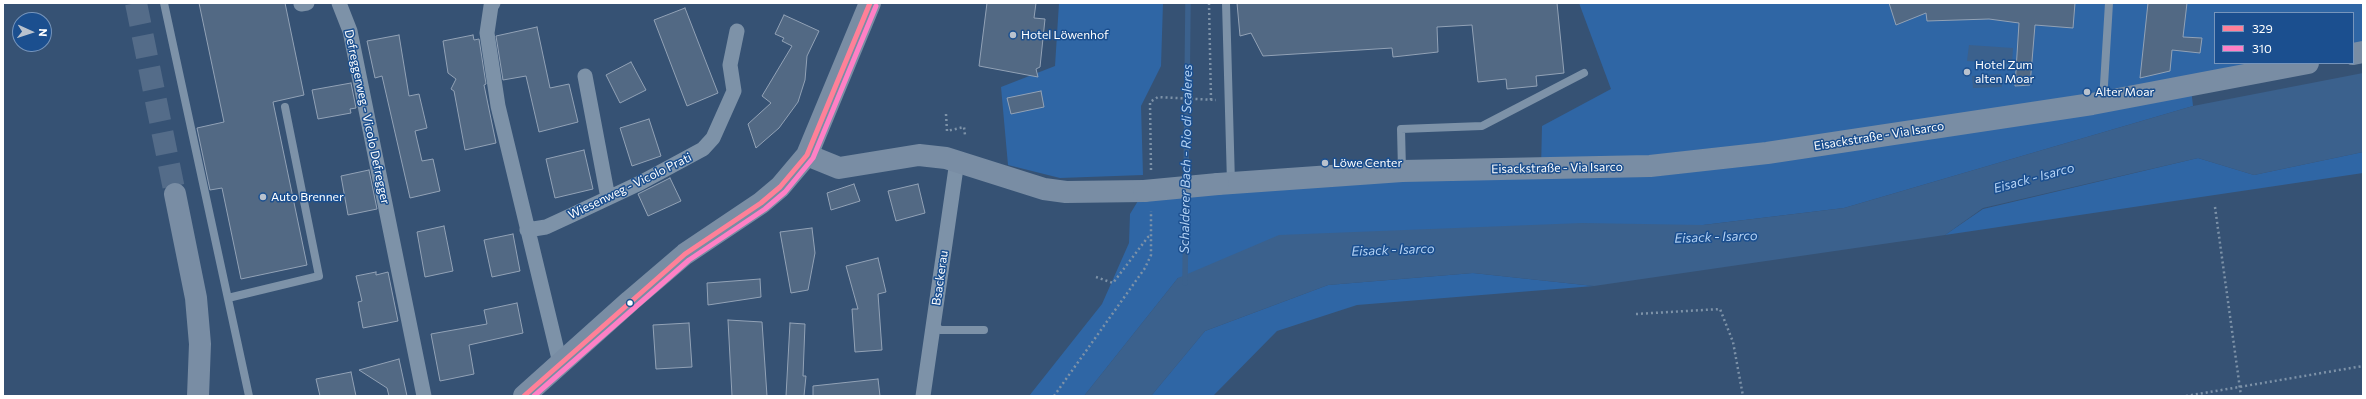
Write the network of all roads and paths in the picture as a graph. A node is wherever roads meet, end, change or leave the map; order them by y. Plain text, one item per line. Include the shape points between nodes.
1 (164, 3) edge
2 (339, 3) edge
3 (493, 3) edge
4 (870, 3) edge
5 (1209, 3) edge
6 (1226, 3) edge
7 (2109, 3) edge
8 (737, 32) dead end
9 (2303, 64) edge
10 (1584, 73) dead end
11 (585, 76) dead end
12 (2103, 102) junction
13 (285, 107) dead end
14 (946, 114) dead end
15 (965, 135) dead end
16 (807, 155) junction
17 (958, 161) junction
18 (1402, 171) junction
19 (1224, 184) junction
20 (1149, 190) junction
21 (175, 194) tunnel mouth
22 (608, 198) junction
23 (2215, 207) dead end
24 (527, 230) junction
25 (1152, 236) junction
26 (1096, 277) dead end
27 (228, 298) junction
28 (1636, 314) dead end
29 (933, 323) junction
30 (984, 330) dead end
31 (560, 363) junction
32 (2363, 366) edge
33 (2239, 387) junction
34 (198, 396) edge
35 (249, 396) edge
36 (424, 396) edge
37 (524, 396) edge
38 (923, 396) edge
39 (1054, 396) edge
40 (1743, 396) edge
41 (2186, 396) edge
42 (2241, 396) edge

1 - 27 lane
2 - 36 street, Defreggerweg - Vicolo Defregger via 350,31
3 - 24 street via 488,40 498,106
4 - 16 street
5 - 20 path via 1211,100 1158,97 1150,102
6 - 19 lane
7 - 12 lane
8 - 22 street, Wiesenweg - Vicolo Prati via 730,65 734,91 713,138 703,150 692,157
9 - 12 street, Eisackstraße - Via Isarco
10 - 18 lane via 1482,126 1401,129
11 - 22 street
12 - 18 street, Eisackstraße - Via Isarco via 1767,153 1650,166
13 - 27 lane via 319,276
14 - 15 path via 947,131 964,127
16 - 17 street, Eisackstraße - Via Isarco via 838,168 918,155
16 - 31 street via 780,187 761,203 685,254
17 - 20 street, Eisackstraße - Via Isarco via 1044,189 1066,192
17 - 29 street, Bsackerau
18 - 19 street, Eisackstraße - Via Isarco
19 - 20 street, Eisackstraße - Via Isarco, bridge
20 - 25 path
21 - 34 street via 196,298 200,344
22 - 24 street, Wiesenweg - Vicolo Prati via 546,227
23 - 33 path
24 - 31 street
25 - 26 path via 1148,237 1113,283
25 - 39 path via 1151,255 1145,268
27 - 35 lane
28 - 40 path via 1720,309 1733,342
29 - 30 lane via 940,330
29 - 38 street, Bsackerau
31 - 37 street
32 - 33 path
33 - 41 path
33 - 42 path

